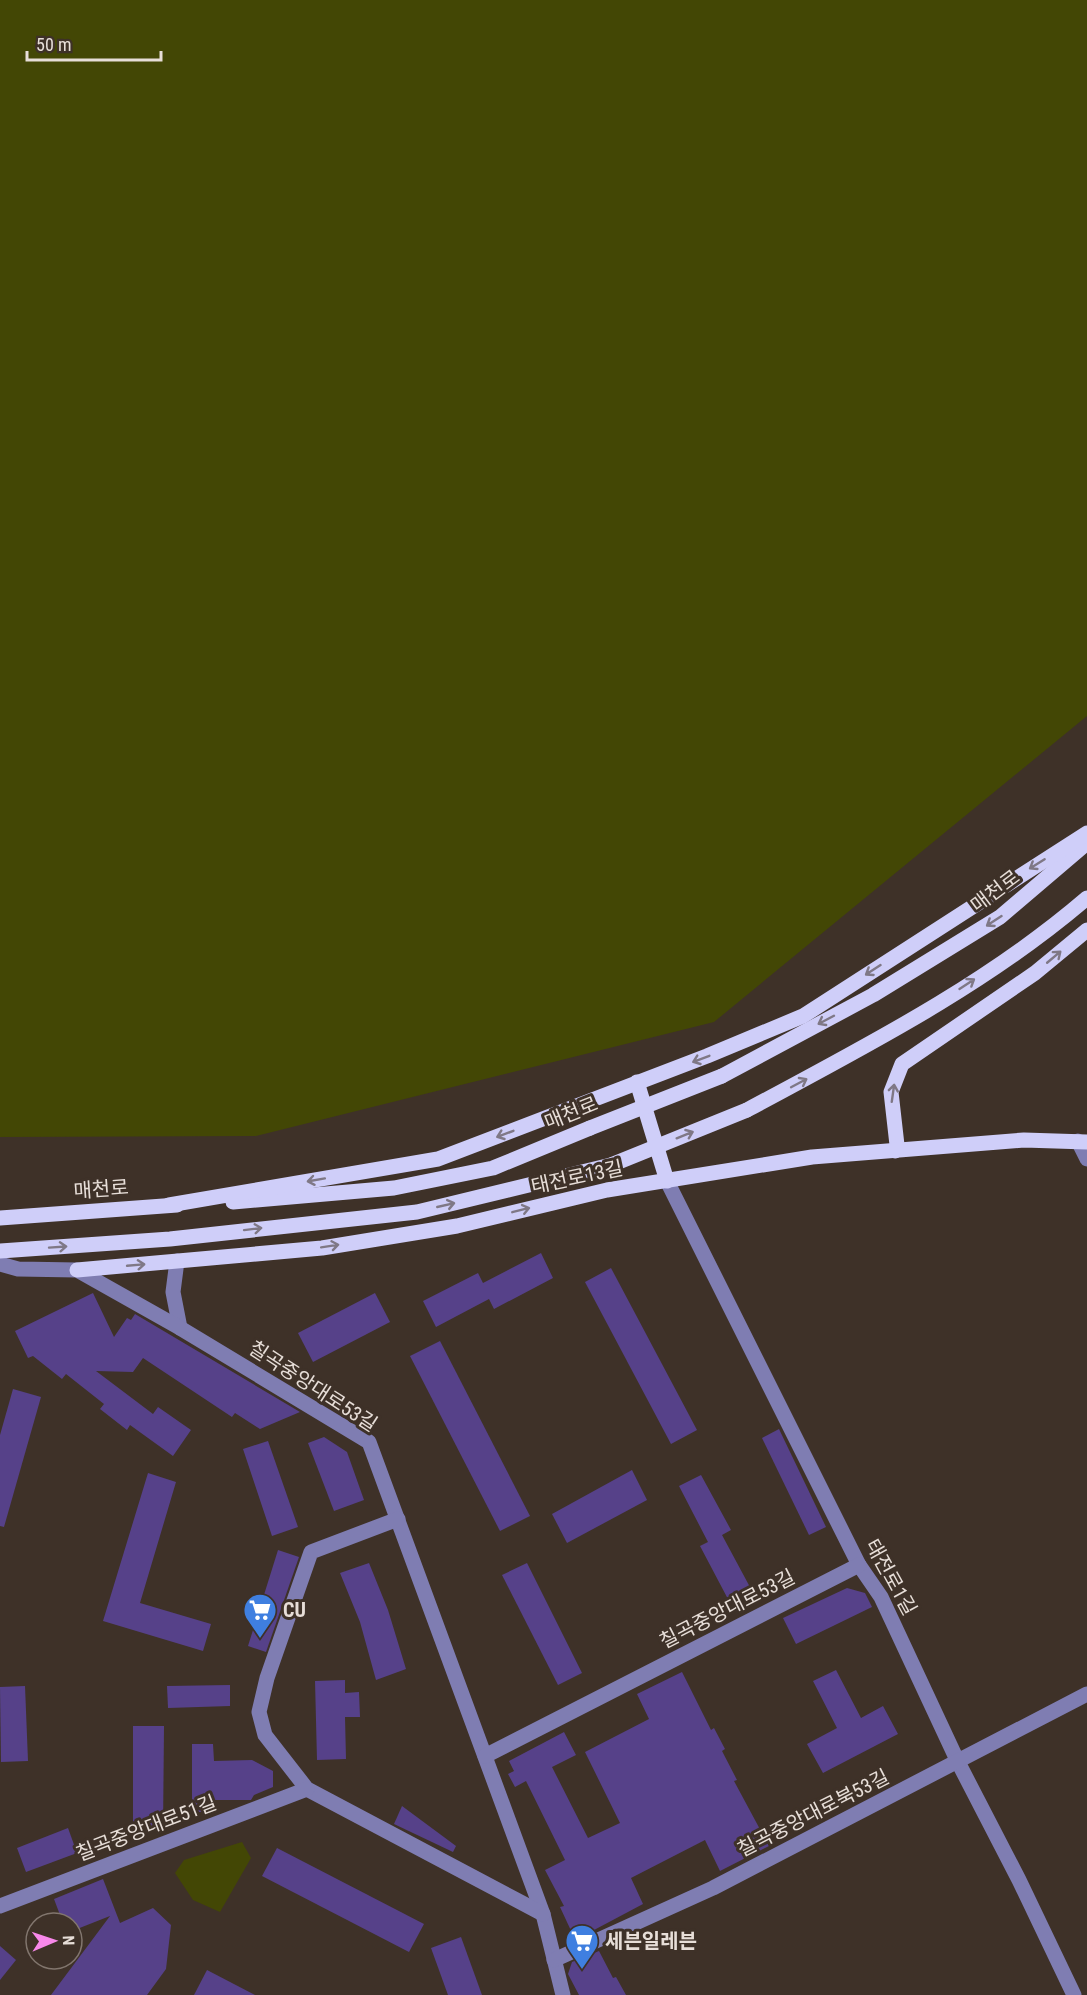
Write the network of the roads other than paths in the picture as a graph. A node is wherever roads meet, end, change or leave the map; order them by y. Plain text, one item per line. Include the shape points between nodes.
1 (1087, 833) edge
2 (1087, 843) edge
3 (1087, 898) edge
4 (1087, 930) edge
5 (637, 1082) junction
6 (1082, 1141) edge
7 (895, 1151) junction
8 (1087, 1159) edge
9 (667, 1181) junction
10 (169, 1205) junction
11 (0, 1218) edge
12 (0, 1251) edge
13 (177, 1261) junction
14 (0, 1264) edge
15 (77, 1270) junction
16 (180, 1328) junction
17 (398, 1519) junction
18 (859, 1565) junction
19 (1087, 1694) edge
20 (485, 1756) junction
21 (958, 1762) junction
22 (307, 1789) junction
23 (0, 1906) edge
24 (543, 1914) junction
25 (554, 1960) junction
26 (563, 1995) edge
27 (1074, 1995) edge

1 -> 5 main road via 803,1016
2 -> 10 main road, 매천로, bridge via 1000,917 873,995 722,1076 493,1168 394,1188 282,1200
12 -> 3 main road, bridge via 170,1239 417,1212 611,1165 747,1110 899,1029 1051,929
7 -> 4 main road via 891,1092 902,1064 1035,973
5 - 9 main road
5 -> 10 main road via 438,1159
6 - 7 main road, 태전로13길 via 1024,1140
6 - 8 street
7 - 9 main road, 태전로13길 via 812,1157
13 -> 9 main road, 태전로13길 via 322,1248 446,1228 607,1190
9 - 18 street, 태전로1길
10 - 11 main road, 매천로
15 -> 13 main road, 태전로13길
13 - 16 street via 173,1292
14 - 15 street, 칠곡중앙대로53길 via 18,1269
15 - 16 street, 칠곡중앙대로53길
16 - 17 street, 칠곡중앙대로53길 via 369,1442
17 - 20 street, 칠곡중앙대로53길
17 - 22 street via 311,1552 267,1678 259,1712 265,1735
18 - 20 street, 칠곡중앙대로53길
18 - 21 street, 태전로1길 via 881,1597
19 - 21 street, 칠곡중앙대로북53길
20 - 24 street, 칠곡중앙대로53길
21 - 25 street, 칠곡중앙대로북53길 via 713,1888
21 - 27 street, 태전로1길
22 - 23 street, 칠곡중앙대로51길
22 - 24 street
24 - 25 street, 칠곡중앙대로53길
25 - 26 street, 칠곡중앙대로53길

